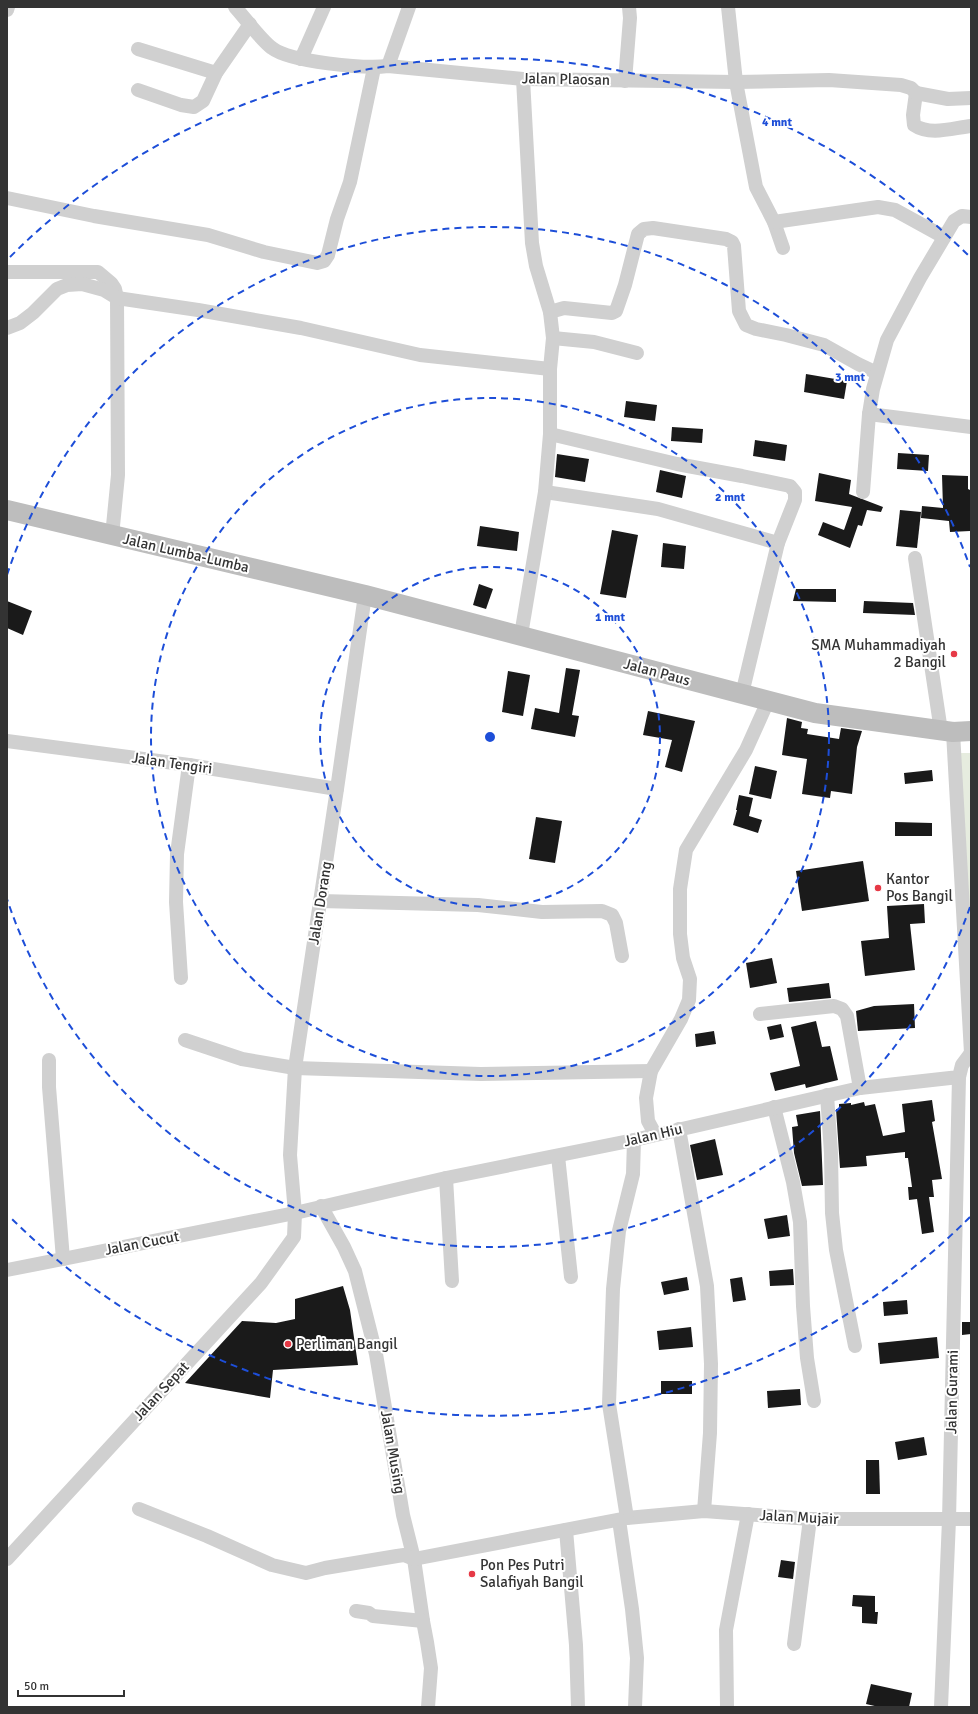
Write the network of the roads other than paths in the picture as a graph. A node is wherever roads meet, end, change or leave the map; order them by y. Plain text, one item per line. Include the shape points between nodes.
1 (235, 7) edge
2 (324, 7) edge
3 (410, 7) edge
4 (629, 7) edge
5 (728, 7) edge
6 (250, 24) junction
7 (138, 49) dead end
8 (301, 59) junction
9 (388, 66) junction
10 (374, 68) junction
11 (216, 73) junction
12 (523, 79) junction
13 (625, 81) junction
14 (736, 82) junction
15 (138, 90) dead end
16 (916, 93) junction
17 (971, 98) edge
18 (971, 126) edge
19 (7, 198) edge
20 (971, 217) edge
21 (774, 222) junction
22 (944, 237) junction
23 (783, 248) dead end
24 (7, 272) edge
25 (117, 298) junction
26 (550, 312) junction
27 (7, 328) edge
28 (553, 338) junction
29 (638, 353) dead end
30 (550, 370) junction
31 (877, 373) junction
32 (869, 414) junction
33 (971, 427) edge
34 (550, 434) junction
35 (545, 492) junction
36 (863, 492) dead end
37 (7, 510) edge
38 (112, 536) junction
39 (778, 543) junction
40 (915, 558) dead end
41 (364, 595) junction
42 (521, 635) junction
43 (742, 694) junction
44 (768, 701) junction
45 (955, 731) edge
46 (7, 741) edge
47 (189, 765) junction
48 (337, 789) junction
49 (320, 901) junction
50 (622, 956) dead end
51 (182, 978) dead end
52 (760, 1014) dead end
53 (185, 1040) dead end
54 (971, 1053) edge
55 (49, 1060) dead end
56 (295, 1068) junction
57 (651, 1071) junction
58 (959, 1077) junction
59 (860, 1088) junction
60 (827, 1095) junction
61 (774, 1107) junction
62 (679, 1129) junction
63 (655, 1134) junction
64 (634, 1140) junction
65 (558, 1156) junction
66 (446, 1178) junction
67 (321, 1206) junction
68 (295, 1213) junction
69 (63, 1259) junction
70 (7, 1270) edge
71 (571, 1277) dead end
72 (452, 1281) dead end
73 (855, 1346) dead end
74 (814, 1400) dead end
75 (139, 1509) dead end
76 (704, 1511) junction
77 (748, 1514) junction
78 (623, 1519) junction
79 (810, 1519) junction
80 (971, 1519) edge
81 (949, 1520) junction
82 (566, 1530) junction
83 (7, 1559) edge
84 (414, 1559) junction
85 (356, 1612) dead end
86 (423, 1621) junction
87 (794, 1644) dead end
88 (428, 1707) edge
89 (578, 1707) edge
90 (635, 1707) edge
91 (727, 1707) edge
92 (941, 1707) edge

1 - 6 street, Jalan Plaosan
2 - 8 street
3 - 9 street
4 - 13 street
5 - 14 street
6 - 8 street, Jalan Plaosan via 272,49
6 - 11 street
7 - 11 street
8 - 10 street, Jalan Plaosan
9 - 10 street, Jalan Plaosan
9 - 12 street, Jalan Plaosan
10 - 19 street via 350,182 324,262 317,264 208,236
11 - 15 street via 203,101 194,107
12 - 13 street, Jalan Plaosan
12 - 26 street via 532,243
13 - 14 street, Jalan Plaosan
14 - 16 street, Jalan Plaosan via 829,80 901,85 911,88
14 - 21 street via 756,187
16 - 17 street, Jalan Plaosan via 948,99
16 - 18 street via 914,125 924,130
20 - 22 street via 962,216 954,221
21 - 22 street via 878,207 895,210
21 - 23 street
22 - 31 street via 887,340
24 - 25 street via 98,272 111,283
25 - 27 street via 104,290 82,284 67,285 57,289 20,323
25 - 30 street via 301,328 420,355
25 - 38 street via 118,475
26 - 28 street
26 - 31 street via 564,308 612,313 616,311 638,234 644,229 653,228 726,239 734,246 739,312 746,325 824,344
28 - 29 street via 594,342
28 - 30 street
30 - 34 street
31 - 32 street
32 - 33 street
32 - 36 street
34 - 35 street
34 - 39 street via 677,464 790,486 795,492 795,500
35 - 39 street via 658,509
35 - 42 street
37 - 38 main road, Jalan Lumba-Lumba
38 - 41 main road, Jalan Lumba-Lumba
39 - 43 street
40 - 45 street
41 - 42 main road, Jalan Paus
41 - 48 street, Jalan Dorang
42 - 43 main road, Jalan Paus
43 - 44 main road, Jalan Paus
44 - 45 main road, Jalan Paus via 814,713
44 - 57 street via 746,750 686,850 680,888 680,934 683,958 690,979 689,1000
45 - 54 street
46 - 47 street, Jalan Tengiri
47 - 48 street, Jalan Tengiri
47 - 51 street via 177,854 176,902
48 - 49 street, Jalan Dorang
49 - 50 street via 478,905 542,912 602,911 612,915 616,922
49 - 56 street, Jalan Dorang
52 - 59 street via 834,1006 842,1009 847,1016
53 - 56 street via 242,1059
54 - 58 street via 962,1066
55 - 69 street
56 - 57 street via 481,1074
56 - 68 street, Jalan Dorang via 290,1155
57 - 63 street via 646,1098 648,1121
58 - 59 street, Jalan Hiu
58 - 81 street, Jalan Gurami
59 - 60 street, Jalan Hiu
60 - 61 street, Jalan Hiu
60 - 73 street via 832,1153 832,1213
61 - 62 street, Jalan Hiu
61 - 74 street via 800,1222 807,1358
62 - 63 street, Jalan Hiu
62 - 76 street via 707,1286 711,1364 710,1433
63 - 64 street, Jalan Hiu
64 - 65 street, Jalan Hiu
64 - 78 street via 633,1174 619,1231 613,1289 609,1404
65 - 66 street, Jalan Hiu
65 - 71 street
66 - 67 street, Jalan Hiu
66 - 72 street
67 - 68 street, Jalan Hiu
67 - 84 street, Jalan Musing via 355,1271 362,1297 376,1354
68 - 69 street, Jalan Cucut
68 - 83 street, Jalan Sepat via 294,1237 260,1283
69 - 70 street, Jalan Cucut
75 - 84 street, Jalan Mujair via 272,1565 306,1573 404,1555
76 - 77 street, Jalan Mujair
76 - 78 street, Jalan Mujair
77 - 79 street, Jalan Mujair
77 - 91 street via 726,1630
78 - 82 street, Jalan Mujair
78 - 90 street via 637,1658
79 - 81 street, Jalan Mujair
79 - 87 street
80 - 81 street, Jalan Mujair
81 - 92 street, Jalan Gurami
82 - 84 street, Jalan Mujair
82 - 89 street via 576,1645
84 - 86 street, Jalan Musing
85 - 86 street
86 - 88 street, Jalan Musing via 430,1668

